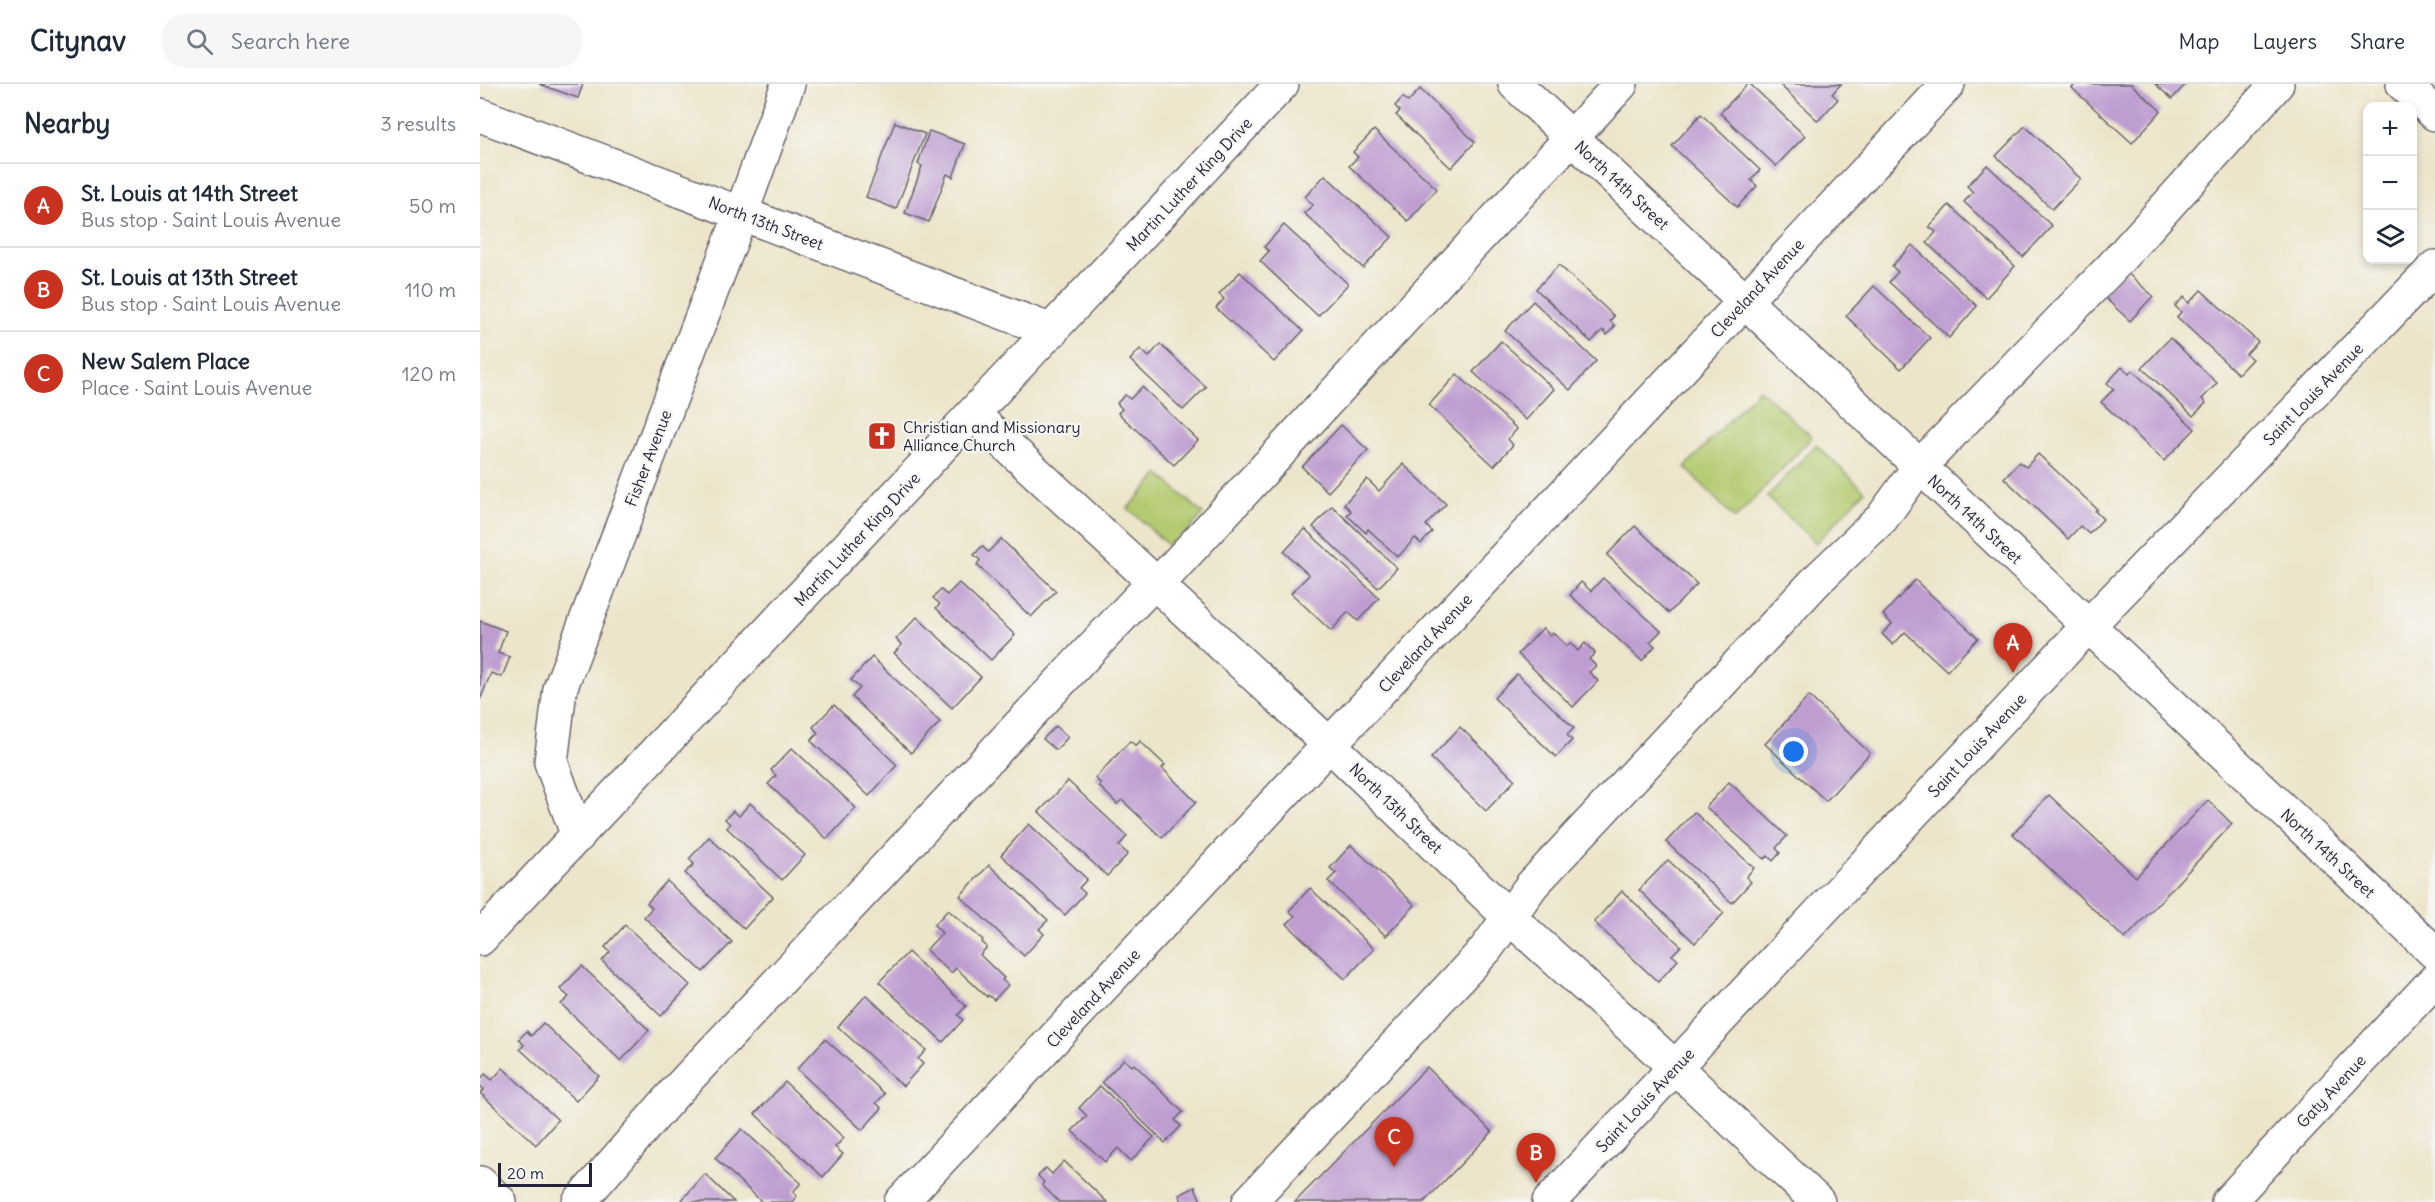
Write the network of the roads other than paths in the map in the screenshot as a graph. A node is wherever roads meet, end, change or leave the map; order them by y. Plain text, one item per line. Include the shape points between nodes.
1 (788, 84) edge
2 (1282, 84) edge
3 (1515, 84) edge
4 (1621, 84) edge
5 (1948, 84) edge
6 (2277, 84) edge
7 (2403, 84) edge
8 (480, 114) edge
9 (2435, 114) edge
10 (1571, 137) junction
11 (741, 214) junction
12 (2435, 267) edge
13 (1744, 301) junction
14 (1052, 330) junction
15 (974, 415) junction
16 (1919, 467) junction
17 (1156, 584) junction
18 (2088, 626) junction
19 (1330, 745) junction
20 (578, 836) junction
21 (1509, 917) junction
22 (480, 939) edge
23 (2435, 953) edge
24 (2435, 980) edge
25 (1675, 1067) junction
26 (480, 1183) edge
27 (501, 1202) edge
28 (579, 1202) edge
29 (901, 1202) edge
30 (1249, 1202) edge
31 (1549, 1202) edge
32 (1818, 1202) edge
33 (2228, 1202) edge

1 - 11 street, Fisher Avenue
2 - 14 street, Martin Luther King Drive
3 - 10 street, North 14th Street
4 - 10 street
5 - 13 street, Cleveland Avenue
6 - 16 street via 2110,268
7 - 9 street
8 - 11 street, North 13th Street
10 - 13 street, North 14th Street
10 - 17 street
11 - 14 street, North 13th Street
11 - 20 street, Fisher Avenue via 560,689 551,762
12 - 18 street, Saint Louis Avenue
13 - 16 street, North 14th Street
13 - 19 street, Cleveland Avenue
14 - 15 street, Martin Luther King Drive
15 - 17 street, North 13th Street
15 - 20 street, Martin Luther King Drive
16 - 18 street, North 14th Street
16 - 21 street via 1882,518 1818,579 1540,876
17 - 19 street, North 13th Street
17 - 28 street via 677,1090
18 - 23 street, North 14th Street
18 - 25 street, Saint Louis Avenue
19 - 21 street, North 13th Street
19 - 29 street, Cleveland Avenue
20 - 22 street, Martin Luther King Drive
21 - 25 street, North 13th Street
21 - 30 street via 1486,949
24 - 33 street, Gaty Avenue
25 - 31 street, Saint Louis Avenue
25 - 32 street, North 13th Street
26 - 27 street

